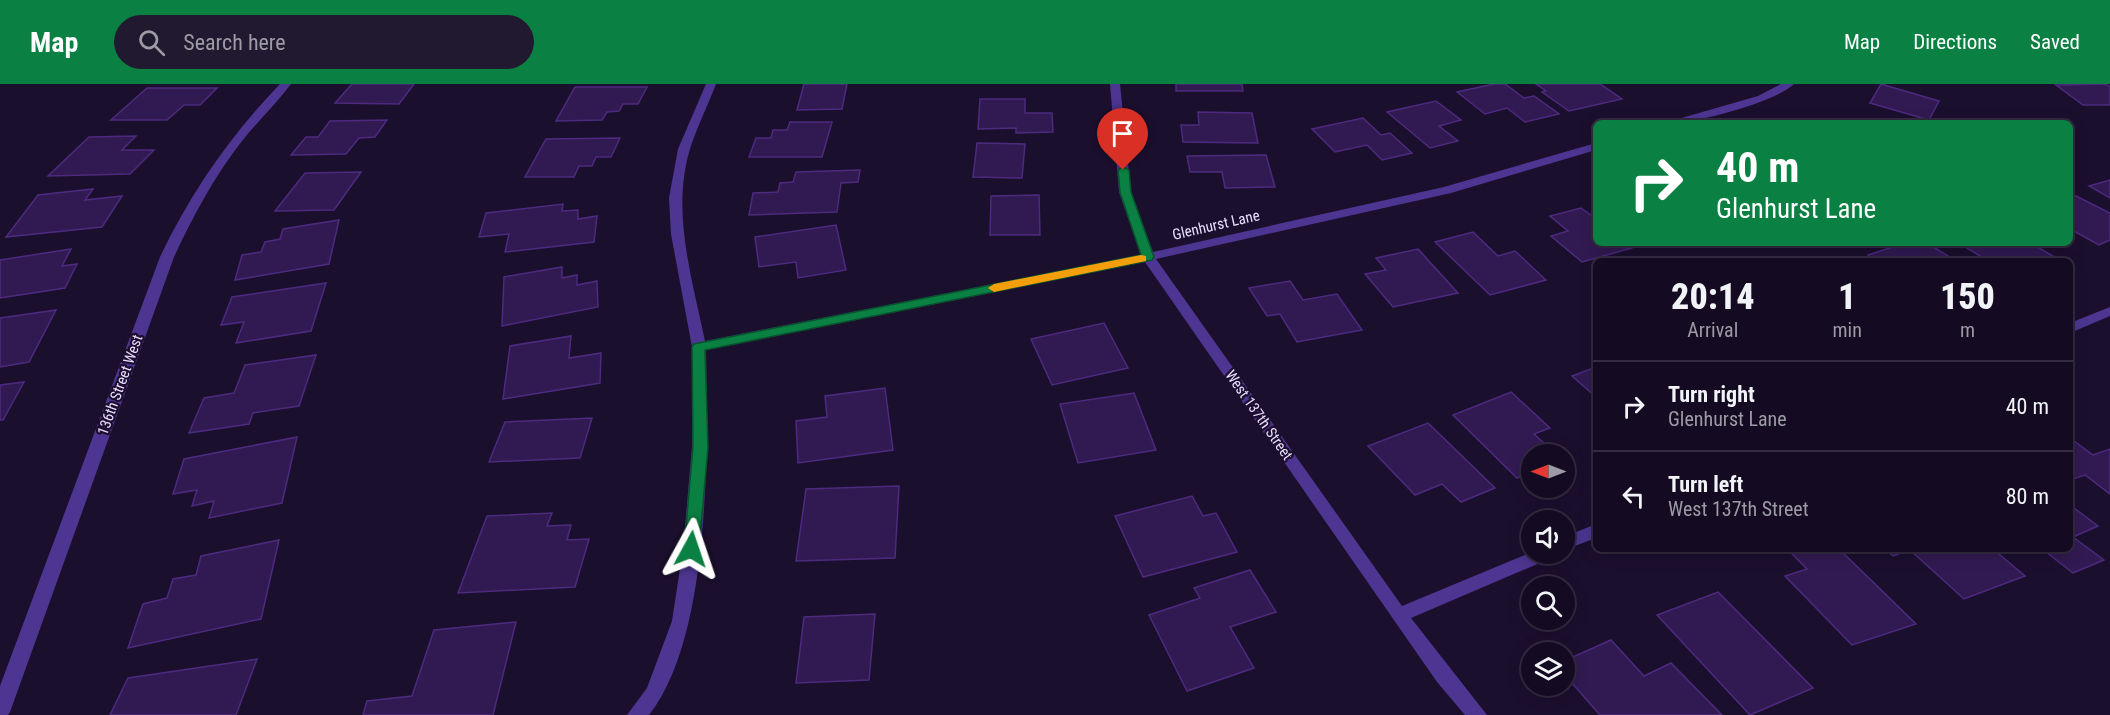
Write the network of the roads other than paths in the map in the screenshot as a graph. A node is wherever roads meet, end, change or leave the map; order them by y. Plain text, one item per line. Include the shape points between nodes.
1 (286, 84) edge
2 (711, 84) edge
3 (1115, 84) edge
4 (1789, 84) edge
5 (1685, 120) edge
6 (1593, 147) edge
7 (1148, 257) junction
8 (2110, 311) edge
9 (2073, 327) edge
10 (699, 347) junction
11 (1593, 532) edge
12 (1575, 540) edge
13 (1521, 563) edge
14 (1399, 615) junction
15 (0, 712) edge
16 (637, 715) edge
17 (1477, 715) edge

1 - 15 street, 136th Street West via 220,161 167,257
2 - 10 street via 684,149 675,198 677,234
3 - 7 street, West 137th Street via 1125,192
4 - 5 street via 1762,98
6 - 7 street, Glenhurst Lane via 1447,190
7 - 10 street, Glenhurst Lane
7 - 14 street, West 137th Street
8 - 9 street
10 - 16 street via 700,447 681,621 655,693
11 - 12 street
13 - 14 street
14 - 17 street, West 137th Street

